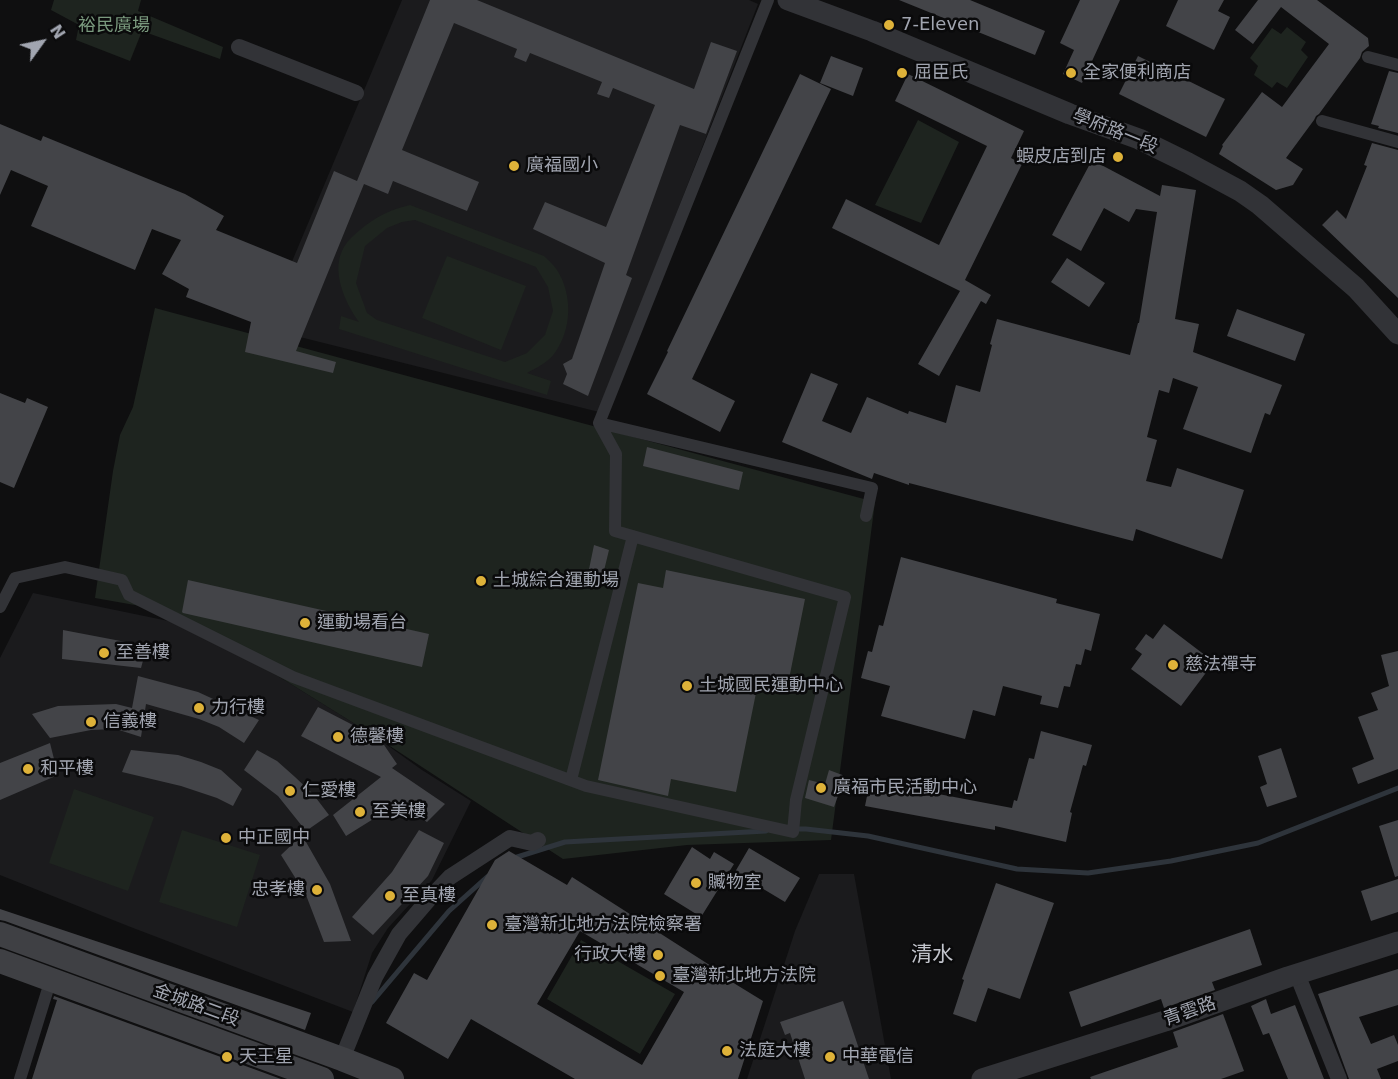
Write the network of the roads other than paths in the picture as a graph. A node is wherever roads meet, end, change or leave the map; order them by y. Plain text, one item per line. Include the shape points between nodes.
1 (768, 0) edge
2 (788, 0) edge
3 (238, 47) dead end
4 (1368, 57) dead end
5 (1398, 65) edge
6 (356, 93) dead end
7 (1322, 121) dead end
8 (1398, 142) edge
9 (1398, 334) edge
10 (598, 423) junction
11 (866, 516) dead end
12 (633, 536) junction
13 (0, 606) edge
14 (571, 780) junction
15 (538, 840) dead end
16 (0, 934) edge
17 (1398, 942) edge
18 (0, 961) edge
19 (1297, 974) junction
20 (51, 979) junction
21 (342, 1059) junction
22 (20, 1079) edge
23 (322, 1079) edge
24 (392, 1079) edge
25 (982, 1079) edge
26 (1339, 1079) edge

1 - 10 street
2 - 9 street, 學府路一段 via 1139,139 1240,191 1356,288
3 - 6 street
4 - 5 street
7 - 8 street
10 - 11 street via 872,488
10 - 12 street via 616,454 615,531
12 - 14 street
12 - 14 street via 845,597 796,800 793,832
13 - 14 street via 15,578 65,567 122,580 129,596 293,677
15 - 21 street via 531,843 510,838 450,877 430,898 399,934 375,977
16 - 21 main road, 金城路二段
17 - 19 street, 青雲路
18 - 20 main road, 金城路二段
19 - 25 street, 青雲路
19 - 26 street
20 - 22 street
20 - 23 main road, 金城路二段
21 - 24 main road, 金城路二段

